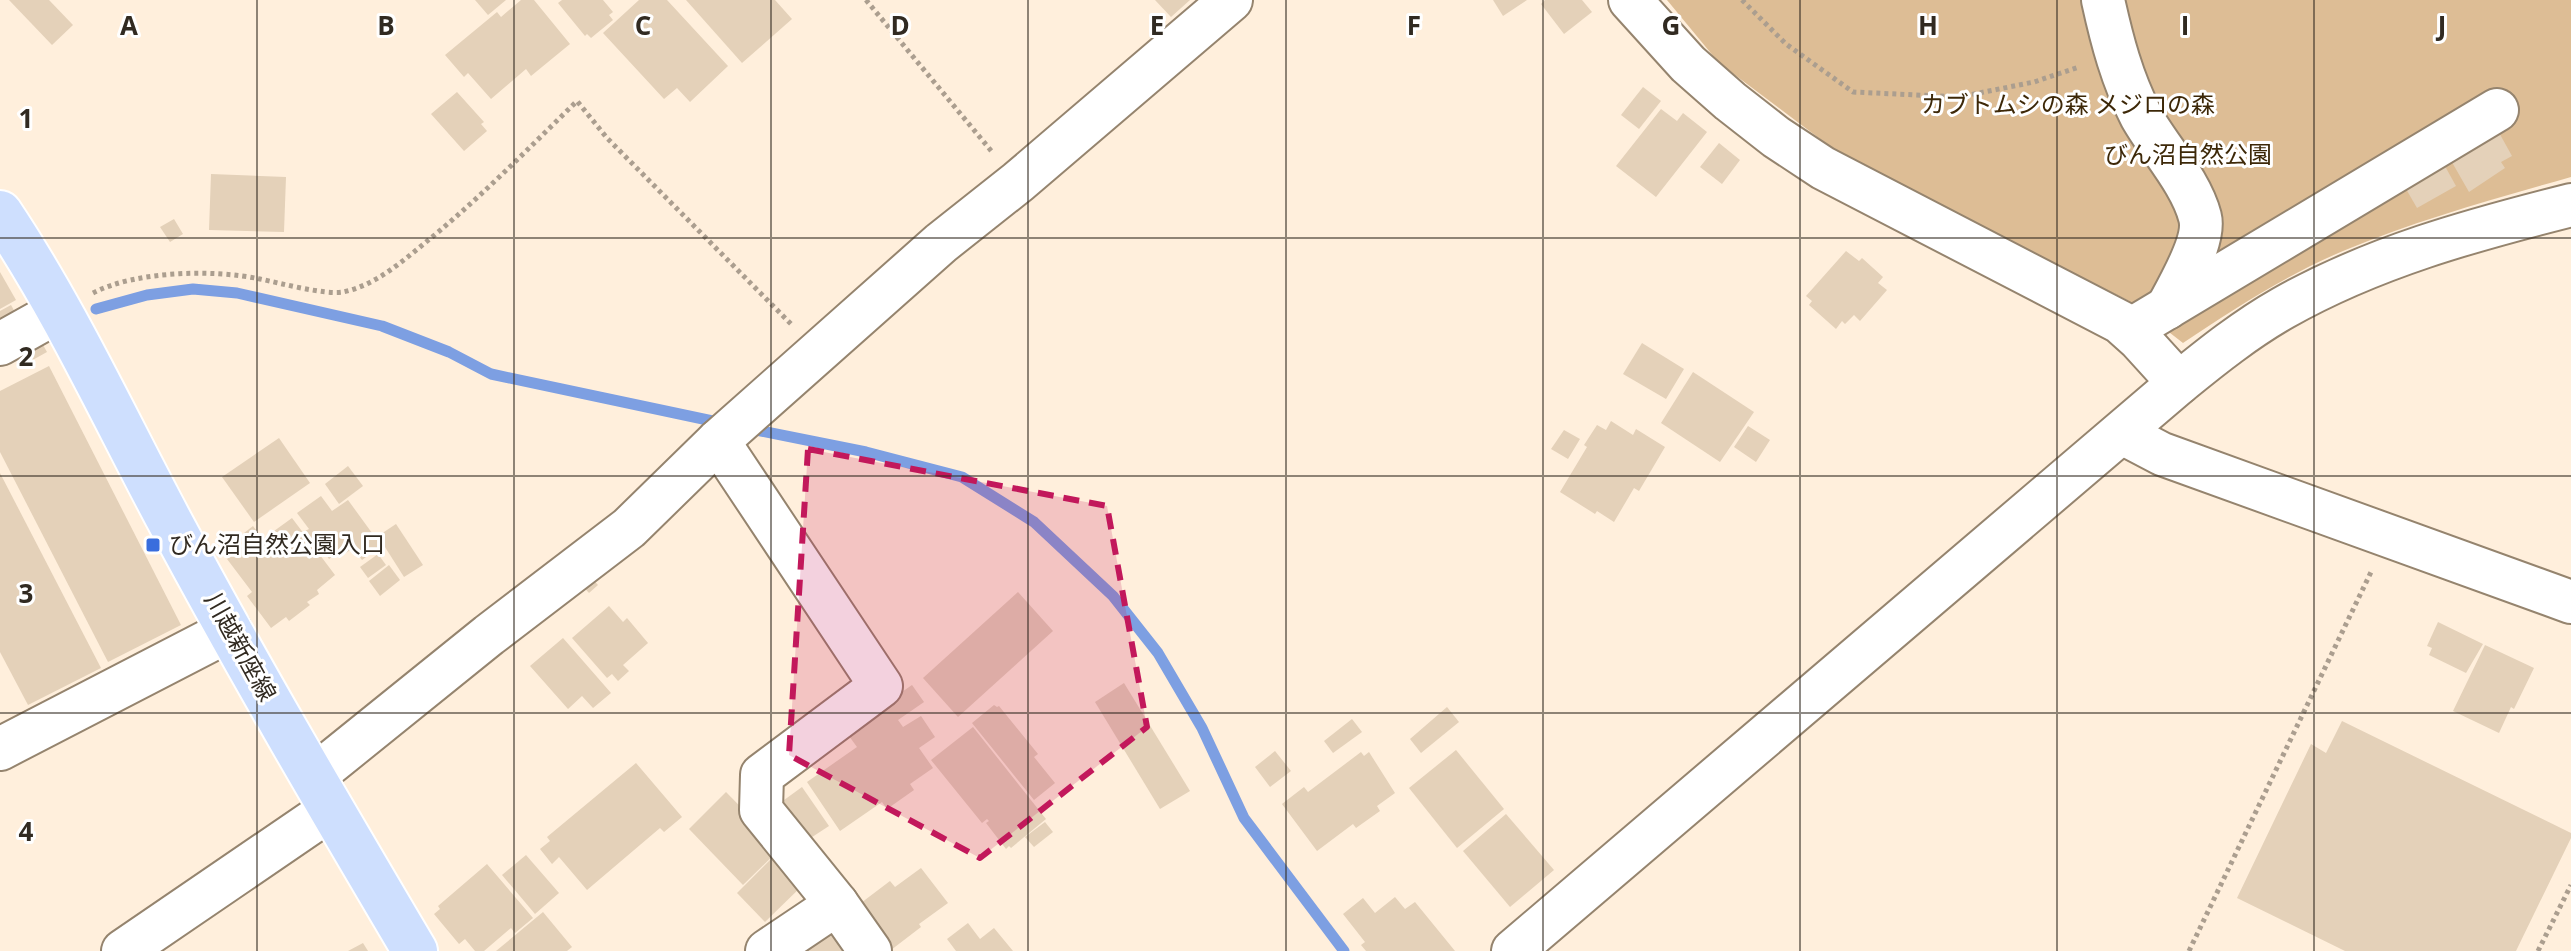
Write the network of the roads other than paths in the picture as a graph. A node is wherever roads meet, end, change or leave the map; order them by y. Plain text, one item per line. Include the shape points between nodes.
1 (1231, 0) edge
2 (1630, 0) edge
3 (2103, 0) edge
4 (2497, 110) dead end
5 (2571, 205) edge
6 (0, 213) edge
7 (2167, 308) junction
8 (59, 311) junction
9 (2130, 330) junction
10 (0, 344) edge
11 (2179, 383) junction
12 (2122, 433) junction
13 (718, 441) junction
14 (2571, 602) edge
15 (230, 630) junction
16 (0, 749) edge
17 (322, 793) junction
18 (837, 904) junction
19 (123, 951) edge
20 (415, 951) edge
21 (767, 951) edge
22 (870, 951) edge
23 (1513, 951) edge

1 - 13 street via 941,243
2 - 9 street via 1688,64 1776,137 1823,168
3 - 7 street via 2115,56 2142,117 2201,219 2192,262
4 - 7 street
5 - 11 street via 2370,265 2274,314
6 - 8 main road, 川越新座線
7 - 9 street
8 - 10 street
8 - 15 main road, 川越新座線
9 - 11 street
11 - 12 street
12 - 14 street via 2162,454
12 - 23 street
13 - 17 street via 629,528 489,635
13 - 18 street via 881,686 762,775 761,810
15 - 16 street
15 - 17 main road, 川越新座線
17 - 19 street
17 - 20 main road, 川越新座線
18 - 21 street
18 - 22 street

